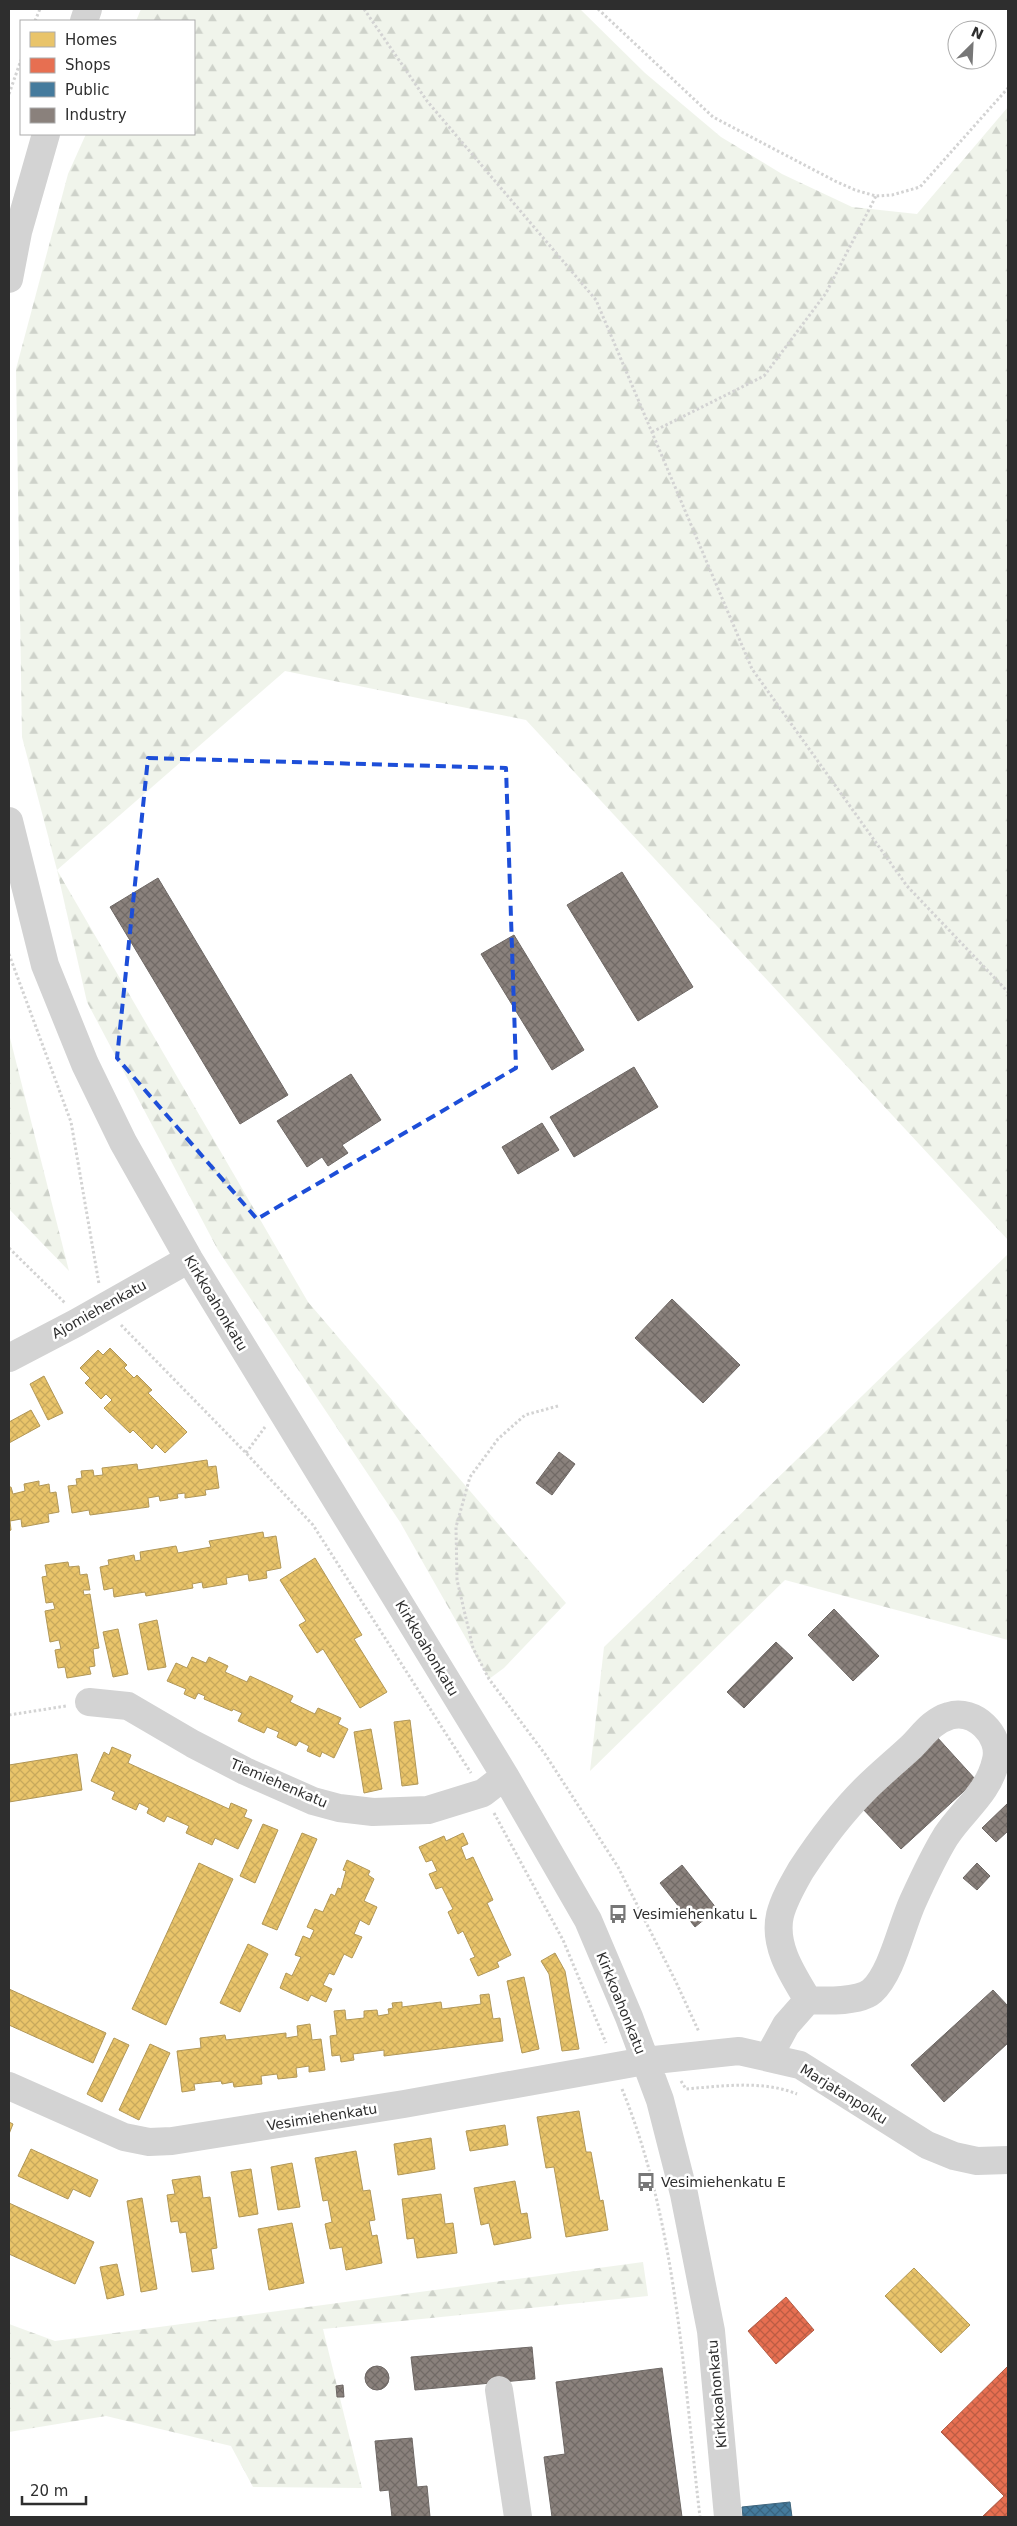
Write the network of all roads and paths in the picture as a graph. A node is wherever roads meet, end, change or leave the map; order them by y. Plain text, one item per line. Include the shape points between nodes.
1 (364, 9) edge
2 (598, 9) edge
3 (20, 63) edge
4 (1008, 88) edge
5 (9, 94) edge
6 (46, 135) edge
7 (876, 196) junction
8 (9, 279) edge
9 (652, 432) junction
10 (9, 820) edge
11 (9, 954) edge
12 (1008, 992) edge
13 (9, 1248) edge
14 (189, 1259) junction
15 (103, 1307) junction
16 (76, 1323) junction
17 (9, 1358) edge
18 (558, 1406) dead end
19 (89, 1702) joint
20 (9, 1715) edge
21 (505, 1776) junction
22 (483, 1793) junction
23 (808, 2000) junction
24 (708, 2054) junction
25 (769, 2056) junction
26 (644, 2061) junction
27 (614, 2067) junction
28 (9, 2086) edge
29 (1008, 2160) edge
30 (500, 2390) dead end
31 (518, 2517) edge
32 (700, 2517) edge
33 (728, 2517) edge

1 - 9 path via 427,101 596,300
2 - 7 path via 713,117 855,190
3 - 5 path
4 - 7 path via 920,187
6 - 8 street via 18,232
7 - 9 path via 826,293 764,376
9 - 12 path via 752,669 907,886
10 - 14 street, Kirkkoahonkatu via 45,965 85,1064 123,1142
11 - 15 path via 72,1122
13 - 16 path via 64,1302
14 - 15 street, Ajomiehenkatu
14 - 21 street, Kirkkoahonkatu
15 - 16 street, Ajomiehenkatu
15 - 22 path via 313,1525
16 - 17 street, Ajomiehenkatu
18 - 24 path via 525,1415 498,1439 470,1477 456,1527 457,1580 473,1648 489,1679 545,1754 618,1867
19 - 20 path
19 - 22 street, Tiemiehenkatu via 128,1706 245,1770 313,1801 339,1808 374,1812 428,1810
21 - 22 street, Tiemiehenkatu
21 - 26 street, Kirkkoahonkatu via 588,1920
22 - 27 path via 563,1940
23 - 23 street via 789,1968 779,1938 780,1915 790,1888 818,1844 853,1803 929,1726 961,1714 975,1719 988,1728 997,1744 996,1759 975,1803 947,1834 928,1869 902,1924 888,1970 871,1992 840,2001
23 - 25 street via 786,2025
24 - 25 street, Marjatanpolku via 738,2051
24 - 26 street, Marjatanpolku
25 - 29 street, Marjatanpolku via 800,2065 927,2145 954,2156
26 - 27 street, Vesimiehenkatu
26 - 33 street, Kirkkoahonkatu via 660,2100 684,2194 711,2331
27 - 28 street, Vesimiehenkatu via 204,2138 148,2142 124,2137
27 - 32 path via 653,2183 670,2264
30 - 31 street

